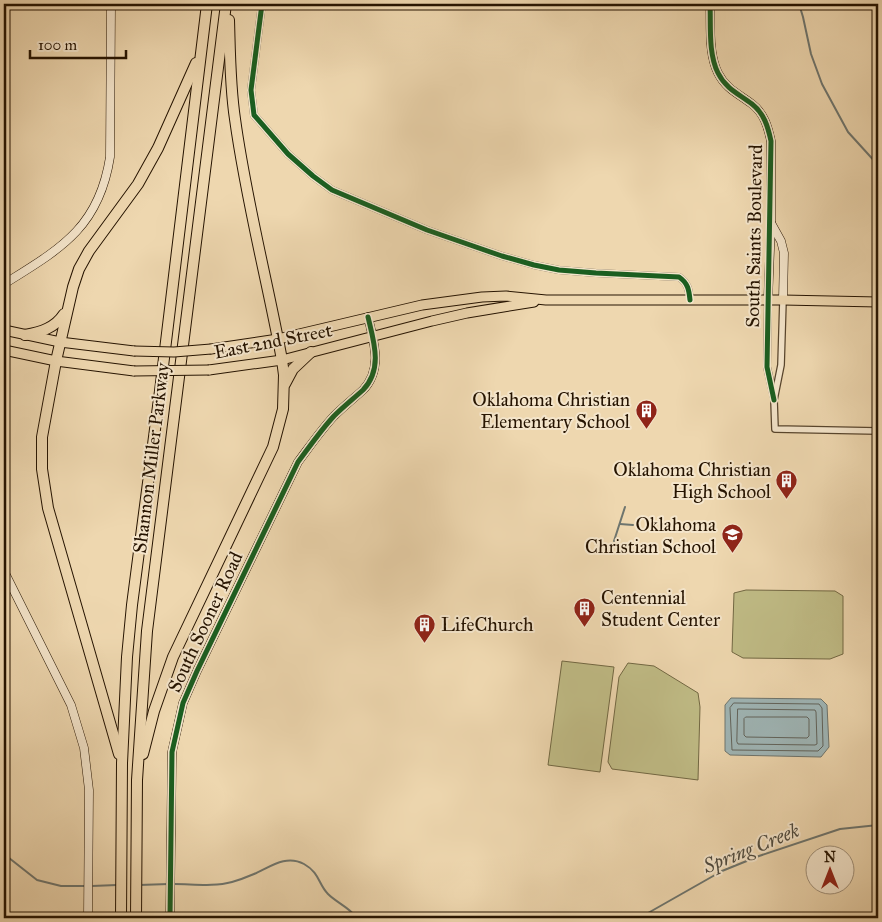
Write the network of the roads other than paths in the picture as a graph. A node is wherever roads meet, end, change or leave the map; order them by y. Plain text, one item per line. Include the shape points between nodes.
1 (112, 4) edge
2 (207, 4) edge
3 (227, 4) edge
4 (262, 4) edge
5 (710, 4) edge
6 (201, 50) junction
7 (771, 223) junction
8 (4, 284) edge
9 (546, 300) junction
10 (690, 300) junction
11 (768, 300) junction
12 (783, 300) junction
13 (878, 302) edge
14 (66, 311) junction
15 (368, 317) junction
16 (4, 330) edge
17 (25, 335) junction
18 (373, 336) junction
19 (278, 340) junction
20 (60, 342) junction
21 (4, 350) edge
22 (311, 352) junction
23 (282, 360) junction
24 (56, 361) junction
25 (284, 387) junction
26 (774, 400) junction
27 (878, 430) edge
28 (4, 571) edge
29 (122, 763) junction
30 (137, 780) junction
31 (88, 918) edge
32 (121, 918) edge
33 (136, 918) edge
34 (170, 918) edge

1 - 8 street via 110,157 101,195 76,233 54,252
2 - 6 highway, Shannon Miller Parkway
3 - 19 highway via 235,120
3 - 30 highway, Shannon Miller Parkway via 147,631
4 - 10 street via 251,90 254,115 288,154 332,190 427,230 502,256 559,270 679,277 685,281
5 - 7 street, South Saints Boulevard via 717,72 727,87 760,112 769,130
6 - 14 highway via 179,104 138,184 79,269
6 - 29 highway, Shannon Miller Parkway via 132,605
7 - 11 street, South Saints Boulevard
7 - 12 street, South Saints Boulevard via 784,253
9 - 10 main road, East 2nd Street
9 - 15 main road, East 2nd Street via 482,297
9 - 18 main road, East 2nd Street via 467,313
10 - 11 main road, East 2nd Street
11 - 12 main road, East 2nd Street
11 - 26 street, South Saints Boulevard via 767,367
12 - 13 main road, East 2nd Street
12 - 26 street, South Saints Boulevard via 781,365
14 - 17 highway via 47,329
14 - 20 highway
15 - 18 street, South Sooner Road
15 - 19 main road, East 2nd Street
16 - 17 main road, East 2nd Street
17 - 20 main road, East 2nd Street
18 - 22 main road, East 2nd Street
18 - 34 street, South Sooner Road via 376,352 369,383 329,422 298,462 183,703 172,752
19 - 20 main road, East 2nd Street, bridge via 174,352
19 - 23 highway
20 - 24 highway
21 - 24 main road, East 2nd Street
22 - 23 main road, East 2nd Street
22 - 25 highway via 293,369
23 - 24 main road, East 2nd Street, bridge via 209,370 134,371
23 - 25 highway
24 - 29 highway via 42,437 44,487
25 - 30 highway via 283,409 273,447 173,657 154,711
26 - 27 street, South Saints Boulevard via 775,429
28 - 31 street via 79,726 88,770
29 - 32 highway, Shannon Miller Parkway
30 - 33 highway, Shannon Miller Parkway

